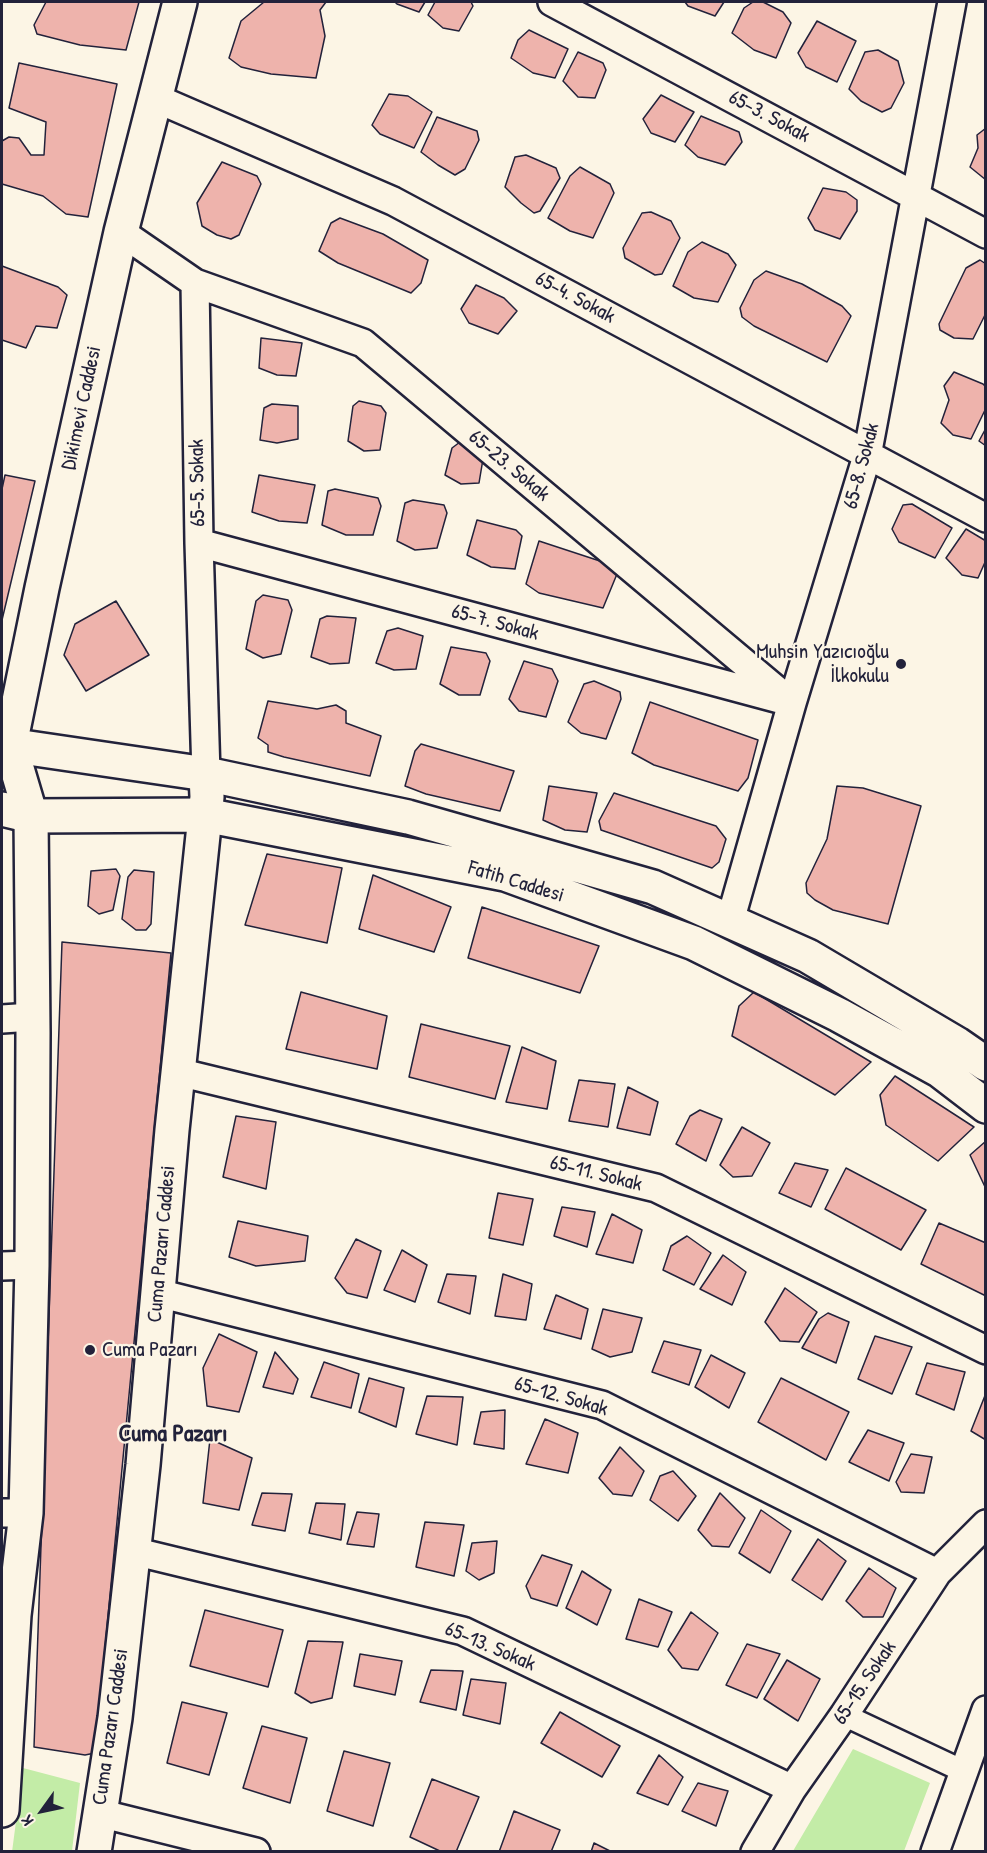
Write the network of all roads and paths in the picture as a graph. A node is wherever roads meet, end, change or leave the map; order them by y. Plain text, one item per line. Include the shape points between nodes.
1 (180, 2) edge
2 (552, 2) edge
3 (952, 2) edge
4 (155, 98) junction
5 (917, 196) junction
6 (121, 232) junction
7 (986, 234) edge
8 (195, 283) junction
9 (867, 456) junction
10 (986, 518) edge
11 (199, 543) junction
12 (792, 703) junction
13 (6, 744) edge
14 (206, 774) junction
15 (16, 813) edge
16 (205, 815) junction
17 (730, 921) junction
18 (17, 1018) edge
19 (986, 1064) edge
20 (178, 1072) junction
21 (986, 1106) edge
22 (17, 1266) edge
23 (158, 1293) junction
24 (986, 1350) edge
25 (14, 1513) edge
26 (986, 1524) edge
27 (133, 1551) junction
28 (938, 1573) junction
29 (986, 1710) edge
30 (844, 1715) junction
31 (4, 1749) edge
32 (972, 1764) edge
33 (792, 1789) junction
34 (2, 1810) edge
35 (99, 1813) junction
36 (94, 1851) edge
37 (256, 1851) edge
38 (755, 1851) edge
39 (935, 1851) edge

1 - 4 street, Dikimevi Caddesi
2 - 5 street, 65-3. Sokak
3 - 5 street, 65-8. Sokak
4 - 6 street, Dikimevi Caddesi
4 - 9 street, 65-4. Sokak via 393,201
5 - 7 street, 65-3. Sokak
5 - 9 street, 65-8. Sokak
6 - 8 street
6 - 13 street, Dikimevi Caddesi
8 - 11 street, 65-5. Sokak
8 - 12 street, 65-23. Sokak via 363,343
9 - 10 street, 65-4. Sokak
9 - 12 street, 65-8. Sokak
11 - 12 street, 65-7. Sokak
11 - 14 street, 65-5. Sokak
12 - 17 street, 65-8. Sokak
13 - 14 street, Fatih Caddesi
13 - 15 street, Dikimevi Caddesi
14 - 16 street, Cuma Pazarı Caddesi
14 - 17 street, Fatih Caddesi via 408,817 653,887
15 - 16 street, Fatih Caddesi
15 - 18 street
16 - 20 street, Cuma Pazarı Caddesi
16 - 21 street, Fatih Caddesi via 505,874 694,943 939,1070
17 - 19 street, Fatih Caddesi via 808,956
18 - 22 street via 33,1033
20 - 23 street, Cuma Pazarı Caddesi
20 - 24 street, 65-11. Sokak via 656,1188
22 - 25 street
23 - 27 street, Cuma Pazarı Caddesi
23 - 28 street, 65-12. Sokak via 602,1405
25 - 31 street via 14,1615
26 - 28 street, 65-15. Sokak
27 - 33 street, 65-13. Sokak via 463,1631
27 - 35 street, Cuma Pazarı Caddesi via 115,1718
28 - 30 street, 65-15. Sokak
29 - 32 street
30 - 32 street
30 - 33 street, 65-15. Sokak
31 - 34 street
32 - 39 street
33 - 38 street, 65-15. Sokak
35 - 36 street, Cuma Pazarı Caddesi
35 - 37 street

